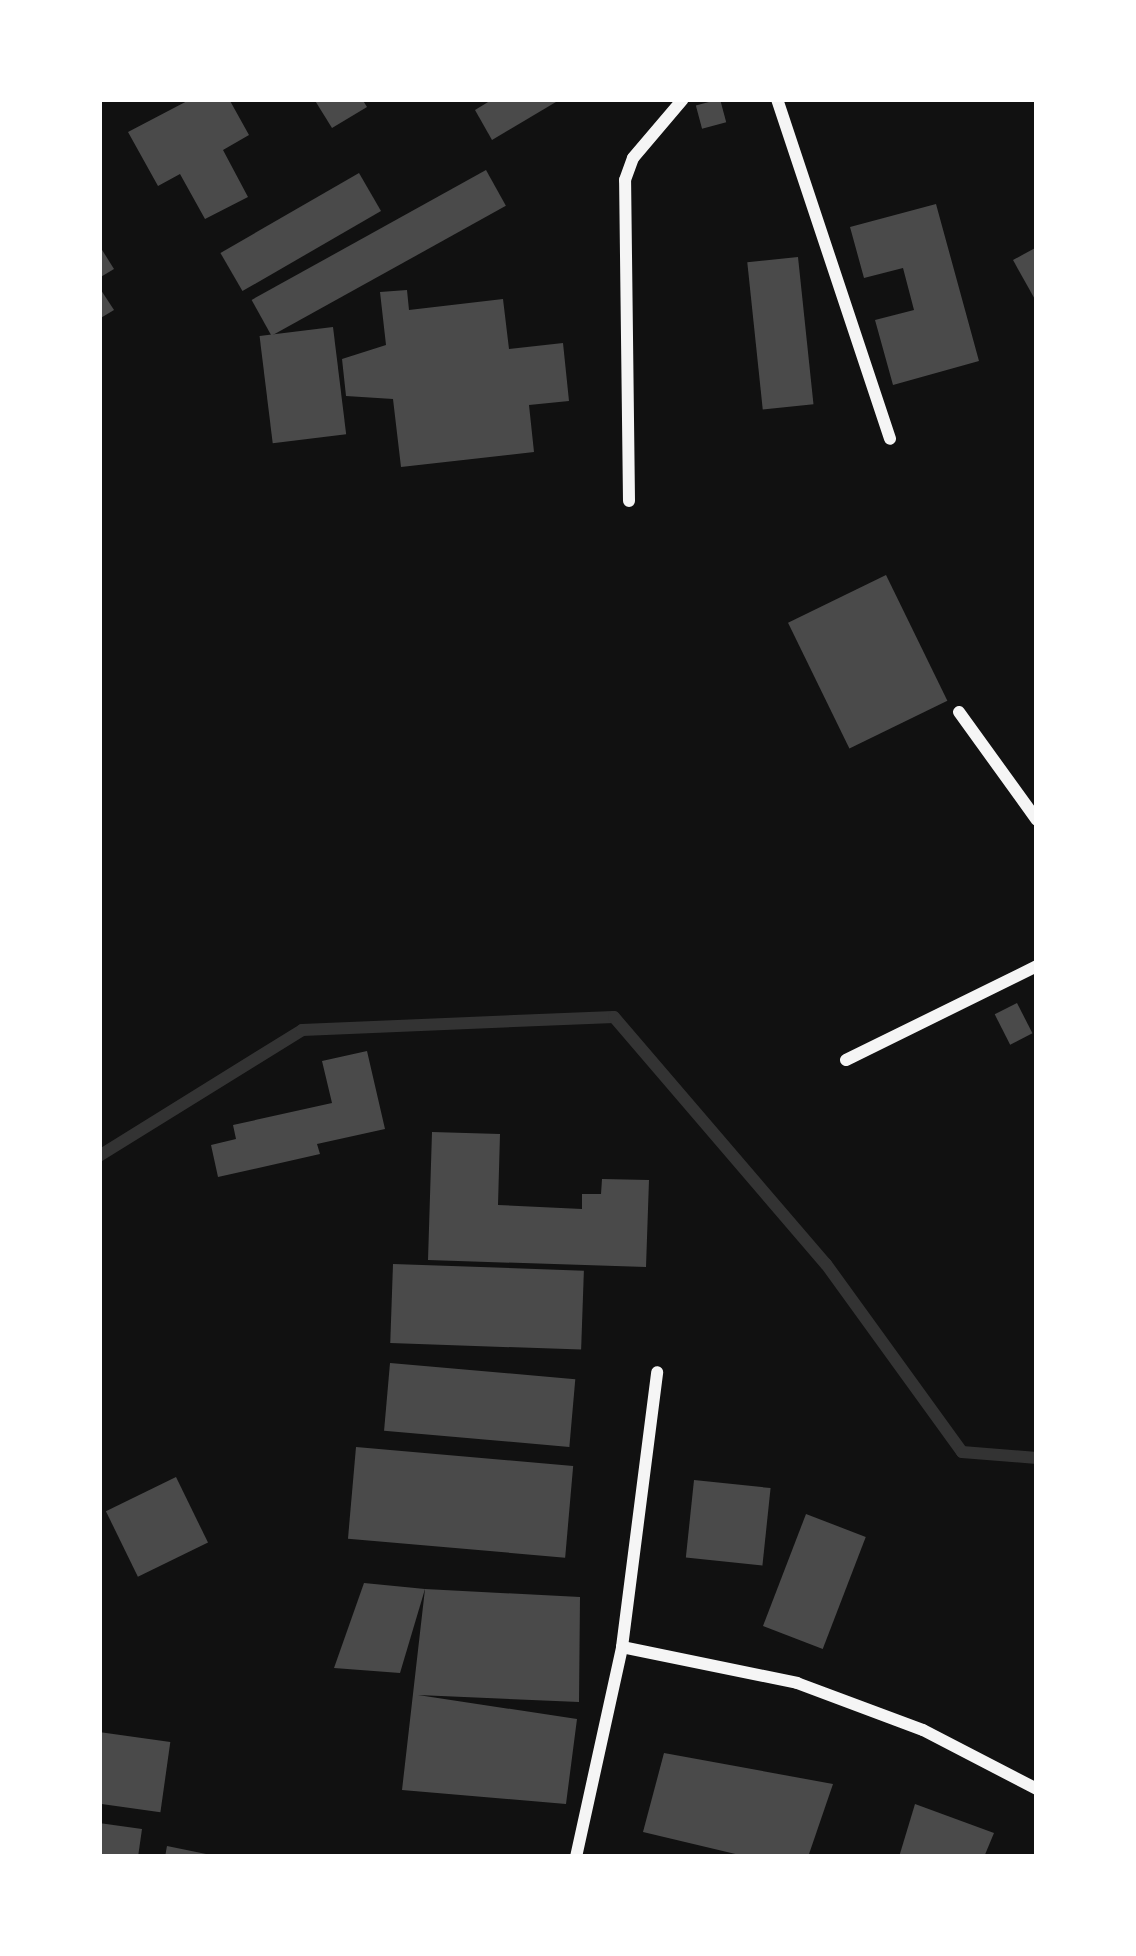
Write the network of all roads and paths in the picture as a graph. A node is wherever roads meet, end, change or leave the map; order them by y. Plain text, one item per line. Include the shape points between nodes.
1 (683, 99) edge
2 (777, 99) edge
3 (890, 439) dead end
4 (629, 501) dead end
5 (959, 712) dead end
6 (1037, 820) edge
7 (1037, 966) edge
8 (846, 1060) dead end
9 (657, 1372) dead end
10 (622, 1647) junction
11 (1037, 1789) edge
12 (576, 1857) edge

1 - 4 street via 633,158 625,180
2 - 3 street
5 - 6 street
7 - 8 street
9 - 10 street
10 - 11 street via 797,1684 923,1730
10 - 12 street

